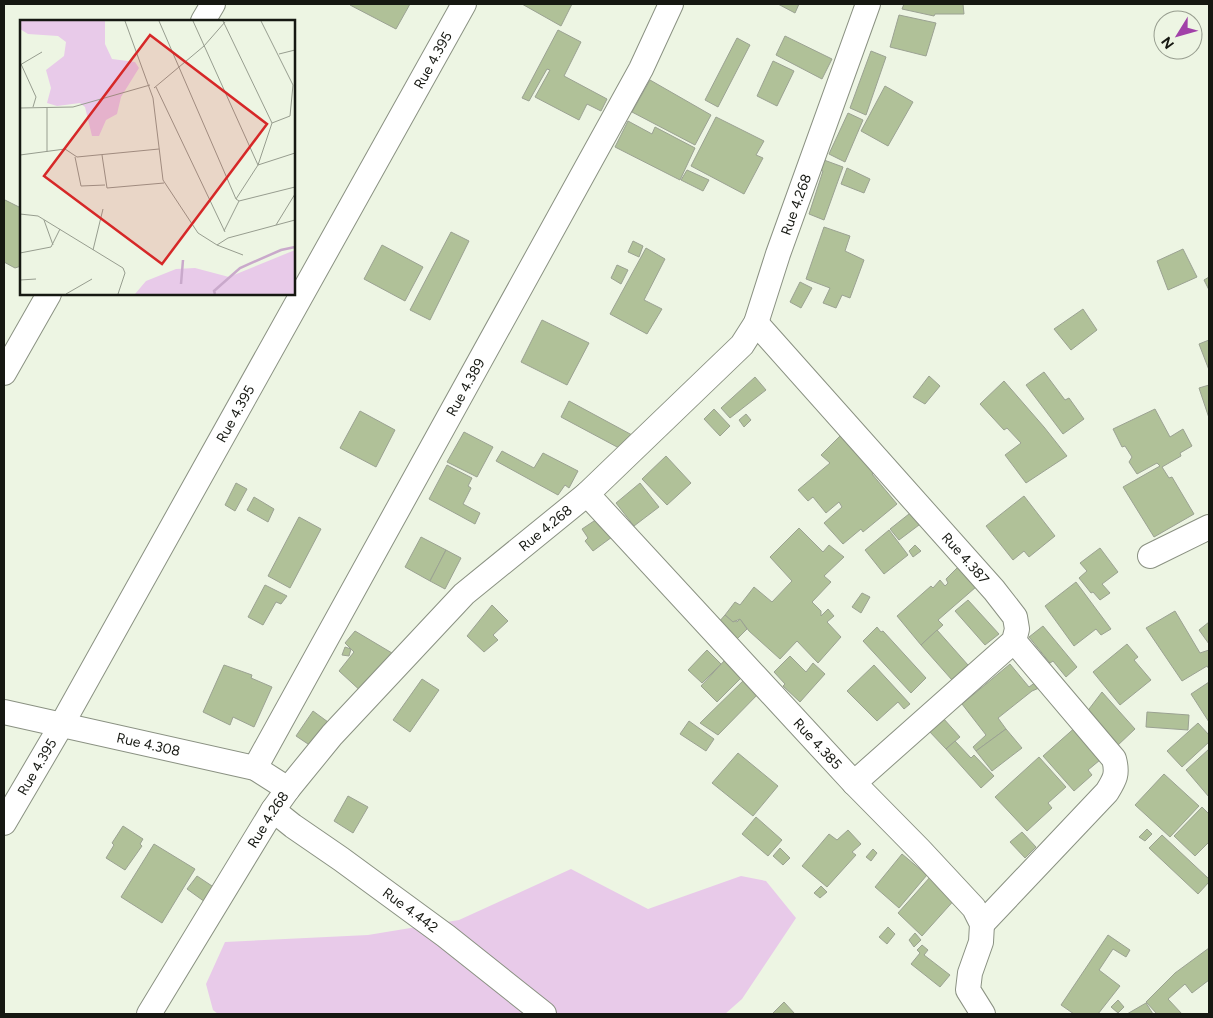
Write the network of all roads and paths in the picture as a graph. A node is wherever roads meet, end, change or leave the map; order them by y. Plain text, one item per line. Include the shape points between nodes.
1 (213, 4) edge
2 (464, 4) edge
3 (671, 4) edge
4 (868, 4) edge
5 (204, 20) edge
6 (48, 295) edge
7 (756, 323) junction
8 (4, 373) edge
9 (586, 494) junction
10 (1209, 527) edge
11 (1150, 556) dead end
12 (1014, 641) junction
13 (4, 712) edge
14 (62, 724) junction
15 (254, 768) junction
16 (854, 783) junction
17 (288, 789) junction
18 (273, 810) junction
19 (4, 823) edge
20 (982, 924) junction
21 (150, 1014) edge
22 (544, 1014) edge
23 (982, 1014) edge

1 - 5 street
2 - 14 street, Rue 4.395
3 - 15 street, Rue 4.389 via 641,69
4 - 7 street, Rue 4.268
6 - 8 street
7 - 9 street, Rue 4.268 via 742,345
7 - 12 street, Rue 4.387 via 994,590 1015,617
9 - 16 street, Rue 4.385
9 - 17 street, Rue 4.268 via 464,594 332,735
10 - 11 street
12 - 16 street
12 - 20 street via 1114,759 1115,779
13 - 14 street, Rue 4.308
14 - 15 street, Rue 4.308
14 - 19 street, Rue 4.395
15 - 17 street, Rue 4.308
16 - 20 street, Rue 4.385 via 974,908
17 - 18 street, Rue 4.268
18 - 21 street, Rue 4.268
18 - 22 street, Rue 4.442 via 446,936
20 - 23 street via 981,942 970,972 968,990

